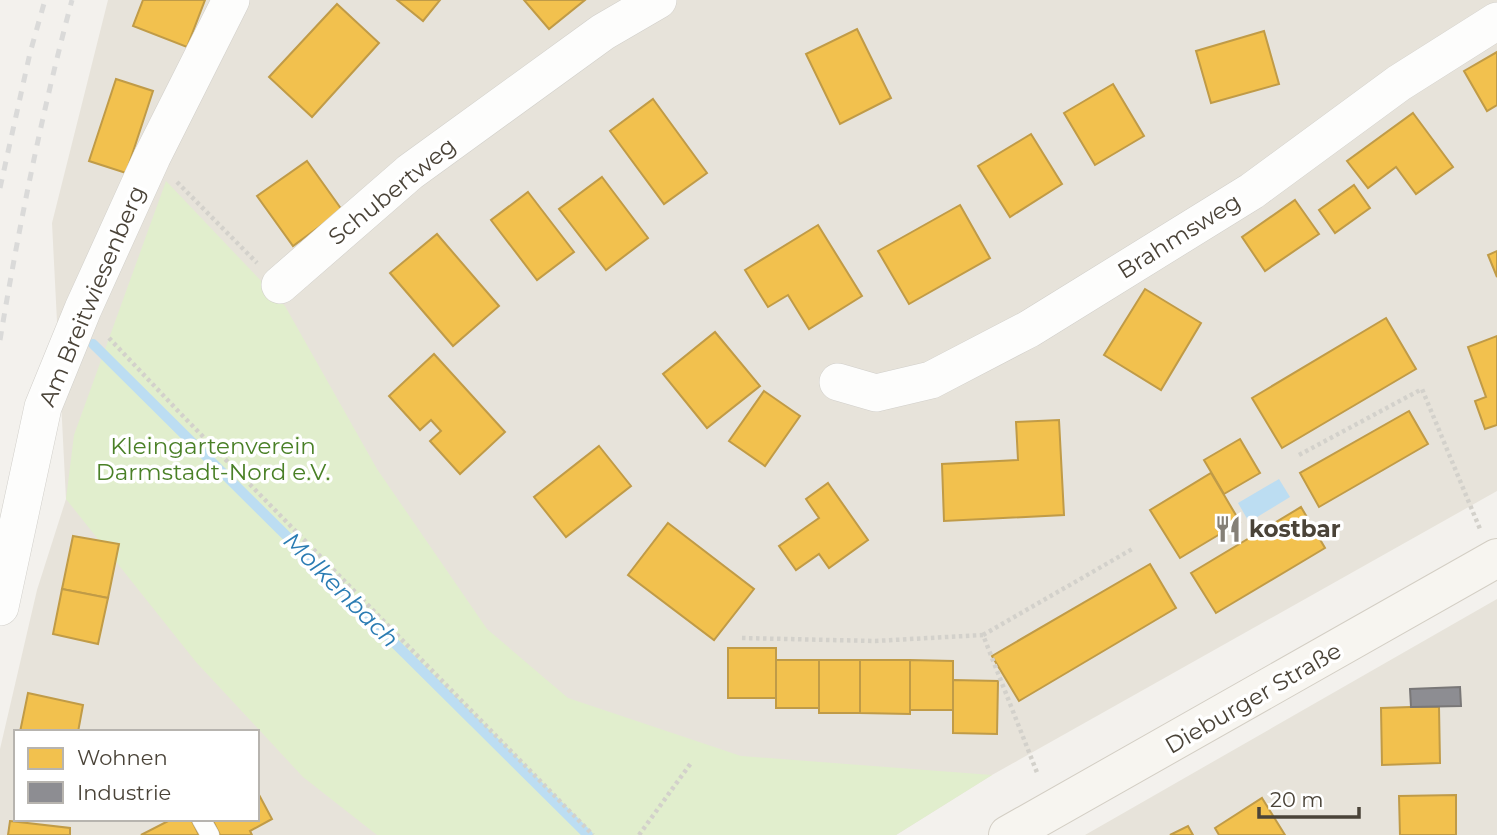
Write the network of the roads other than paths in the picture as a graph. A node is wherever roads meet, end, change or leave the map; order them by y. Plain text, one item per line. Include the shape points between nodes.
1 (230, 0) edge
2 (658, 0) edge
3 (1497, 21) edge
4 (280, 285) road end
5 (838, 382) dead end
6 (1491, 559) edge
7 (0, 607) edge
8 (1008, 835) edge

1 - 7 street, Am Breitwiesenberg via 152,157 43,407
2 - 4 street, Schubertweg via 603,32 410,172
3 - 5 street, Brahmsweg via 1399,83 1252,191 1029,328 931,380 876,393
6 - 8 main road, Dieburger Straße

